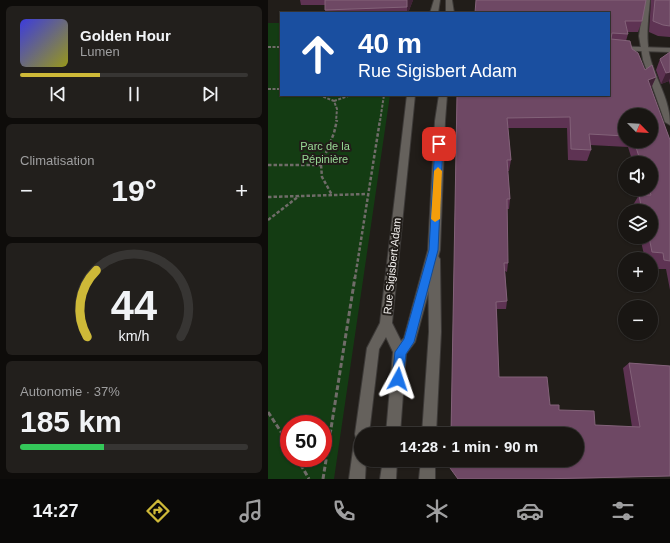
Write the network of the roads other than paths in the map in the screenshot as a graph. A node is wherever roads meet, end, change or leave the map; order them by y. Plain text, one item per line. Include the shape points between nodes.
1 (437, 0) edge
2 (449, 0) edge
3 (647, 0) edge
4 (434, 12) edge
5 (450, 12) edge
6 (610, 48) edge
7 (645, 49) junction
8 (670, 50) edge
9 (411, 96) edge
10 (443, 96) edge
11 (670, 122) edge
12 (434, 250) junction
13 (386, 324) junction
14 (400, 352) junction
15 (363, 427) edge
16 (394, 427) edge
17 (430, 427) edge
18 (358, 467) edge
19 (389, 467) edge
20 (428, 467) edge
21 (356, 479) edge
22 (388, 479) edge
23 (427, 479) edge

1 - 4 main road
2 - 5 main road
3 - 7 main road via 643,36
6 - 7 main road
7 - 8 main road
7 - 11 main road
9 - 13 main road, Rue Sigisbert Adam
10 - 12 main road
12 - 14 main road via 408,342
12 - 17 main road via 435,332
13 - 14 main road
13 - 15 main road, Rue Sigisbert Adam via 373,348
14 - 16 main road
18 - 21 main road
19 - 22 main road
20 - 23 main road

